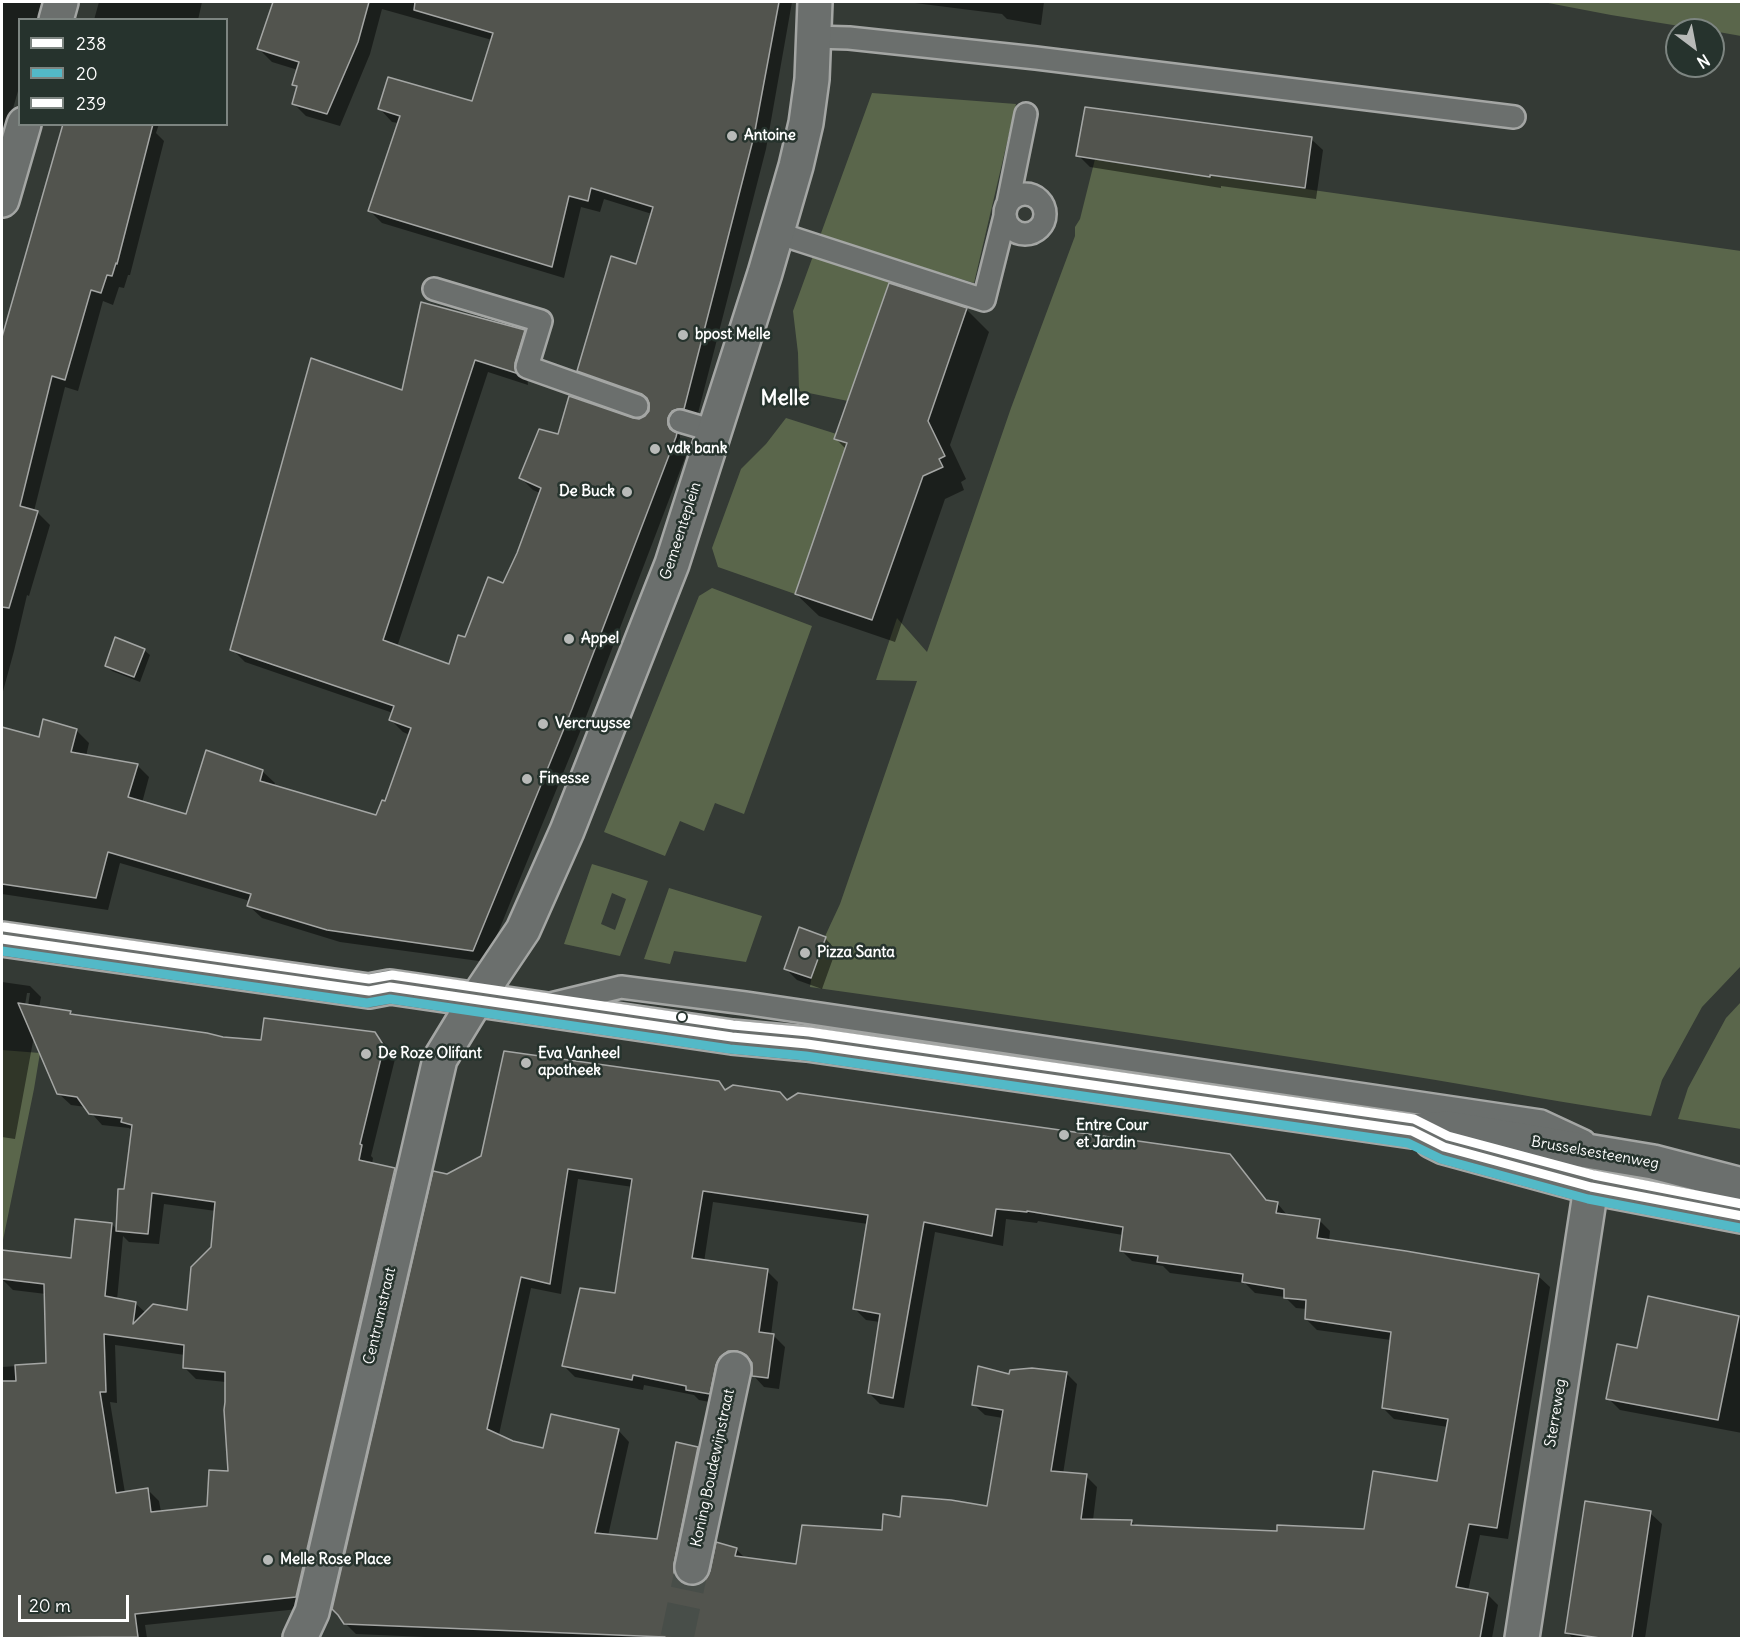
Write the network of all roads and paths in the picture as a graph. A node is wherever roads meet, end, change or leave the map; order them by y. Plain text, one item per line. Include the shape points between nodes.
1 (61, 2) edge
2 (815, 2) edge
3 (57, 18) edge
4 (813, 37) junction
5 (1026, 114) dead end
6 (1514, 117) dead end
7 (23, 126) edge
8 (2, 200) edge
9 (777, 233) junction
10 (434, 289) dead end
11 (637, 406) dead end
12 (680, 421) dead end
13 (714, 431) junction
14 (2, 939) edge
15 (476, 1000) junction
16 (536, 1008) junction
17 (1412, 1131) junction
18 (1618, 1156) junction
19 (1742, 1185) edge
20 (1590, 1187) junction
21 (1742, 1216) edge
22 (734, 1368) dead end
23 (692, 1567) tunnel mouth
24 (300, 1638) edge
25 (1522, 1638) edge

1 - 3 main road
2 - 4 main road, Gemeenteplein
4 - 6 lane via 1047,59
4 - 9 main road, Gemeenteplein via 806,123
5 - 9 lane via 984,300
7 - 8 main road
9 - 13 main road, Gemeenteplein
10 - 11 lane via 541,321 527,367
12 - 13 lane
13 - 15 main road, Gemeenteplein via 672,564 567,831 523,930
14 - 15 main road, Brusselsesteenweg via 369,991 390,987
15 - 16 main road, Brusselsesteenweg
15 - 24 main road, Centrumstraat via 440,1059 312,1612
16 - 17 main road, Brusselsesteenweg
16 - 18 lane via 621,987 745,1003 1541,1122
17 - 18 main road, Brusselsesteenweg via 1448,1128
17 - 20 main road, Brusselsesteenweg via 1444,1147
18 - 19 main road, Brusselsesteenweg
20 - 21 main road, Brusselsesteenweg
20 - 25 main road, Sterreweg
22 - 23 main road, Koning Boudewijnstraat

